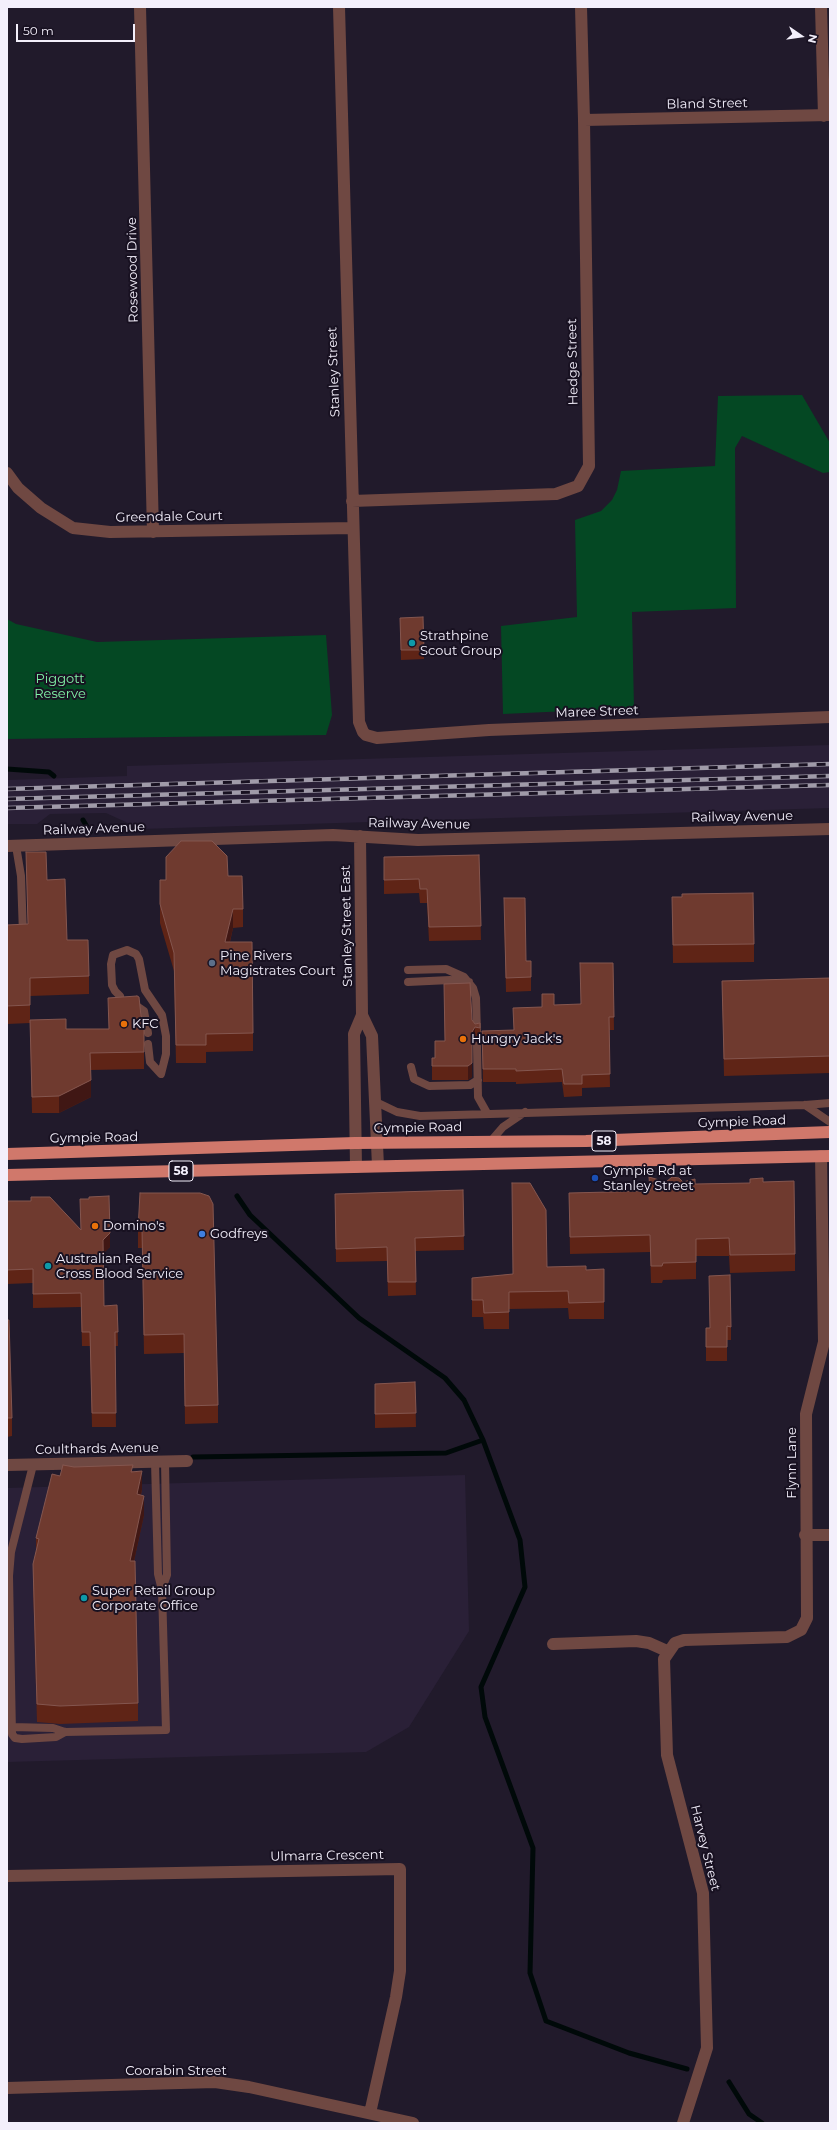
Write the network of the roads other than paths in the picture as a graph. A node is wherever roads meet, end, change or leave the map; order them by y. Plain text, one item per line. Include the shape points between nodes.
1 (140, 7) edge
2 (339, 7) edge
3 (580, 7) edge
4 (822, 7) edge
5 (827, 115) edge
6 (584, 120) junction
7 (7, 473) edge
8 (352, 501) junction
9 (353, 528) junction
10 (153, 532) junction
11 (830, 717) edge
12 (366, 735) joint
13 (830, 829) edge
14 (360, 836) junction
15 (12, 846) edge
16 (23, 935) edge
17 (408, 970) dead end
18 (408, 982) dead end
19 (470, 982) junction
20 (120, 996) edge
21 (129, 1001) edge
22 (362, 1015) junction
23 (148, 1033) dead end
24 (477, 1033) edge
25 (148, 1044) dead end
26 (477, 1046) dead end
27 (411, 1067) dead end
28 (478, 1080) junction
29 (374, 1101) junction
30 (830, 1103) edge
31 (805, 1105) junction
32 (525, 1112) junction
33 (487, 1113) junction
34 (830, 1122) edge
35 (830, 1132) edge
36 (490, 1142) junction
37 (356, 1143) junction
38 (377, 1143) junction
39 (7, 1154) edge
40 (826, 1156) edge
41 (378, 1166) junction
42 (356, 1167) junction
43 (7, 1175) edge
44 (187, 1461) dead end
45 (160, 1462) junction
46 (7, 1465) edge
47 (33, 1465) junction
48 (830, 1534) edge
49 (806, 1536) junction
50 (553, 1644) dead end
51 (667, 1651) junction
52 (7, 1876) edge
53 (7, 2088) edge
54 (370, 2113) junction
55 (413, 2123) edge
56 (683, 2123) edge

1 - 10 street, Rosewood Drive
2 - 8 street, Stanley Street
3 - 6 street, Hedge Street
4 - 5 street
5 - 6 street, Bland Street
6 - 8 street, Hedge Street via 589,466 578,486 556,494
7 - 10 street, Greendale Court via 18,488 41,508 73,528 110,532
8 - 9 street, Stanley Street
9 - 10 street, Greendale Court
9 - 12 street, Stanley Street via 359,722
11 - 12 street, Maree Street via 489,730 376,738
13 - 14 street, Railway Avenue via 418,840
14 - 15 street, Railway Avenue
14 - 22 street, Stanley Street East
15 - 16 lane via 21,876
17 - 19 lane via 446,969 460,974
18 - 19 lane
19 - 24 lane via 476,998
20 - 25 lane via 112,985 110,964 113,955 127,950 136,954 139,959 145,990 162,1015 166,1054 161,1074 150,1062
21 - 23 lane via 144,1011
22 - 29 street, Stanley Street East via 372,1036
22 - 37 street, Stanley Street East via 354,1034
26 - 28 lane
27 - 28 lane via 414,1079 429,1086 470,1085
28 - 33 lane via 478,1097
29 - 33 lane, Gympie Road via 409,1115
29 - 38 street, Stanley Street East
30 - 31 lane, Gympie Road
31 - 32 lane, Gympie Road
31 - 34 lane
32 - 33 lane, Gympie Road
32 - 36 lane via 503,1126
35 - 36 highway, Gympie Road / 58 via 586,1142
36 - 38 highway, Gympie Road / 58
37 - 38 highway, Gympie Road / 58
37 - 39 highway, Gympie Road / 58
37 - 42 street, Stanley Street East
38 - 41 street, Stanley Street East
40 - 41 highway, 58
40 - 49 street, Flynn Lane via 824,1342 806,1414
41 - 42 highway, 58
42 - 43 highway, 58
44 - 45 street, Coulthards Avenue
45 - 47 street, Coulthards Avenue
45 - 47 lane via 167,1575 162,1590 166,1730 65,1732 56,1737 22,1739 15,1738 12,1734 9,1576 11,1552
46 - 47 street, Coulthards Avenue
48 - 49 street
49 - 51 street, Flynn Lane via 807,1618 802,1630 787,1637 684,1640 675,1643
50 - 51 street via 636,1641 650,1643
51 - 56 street, Harvey Street via 663,1667 667,1755 703,1893 707,2048
52 - 54 street, Ulmarra Crescent via 400,1869 399,1978
53 - 54 street, Coorabin Street via 215,2082
54 - 55 street, Coorabin Street

